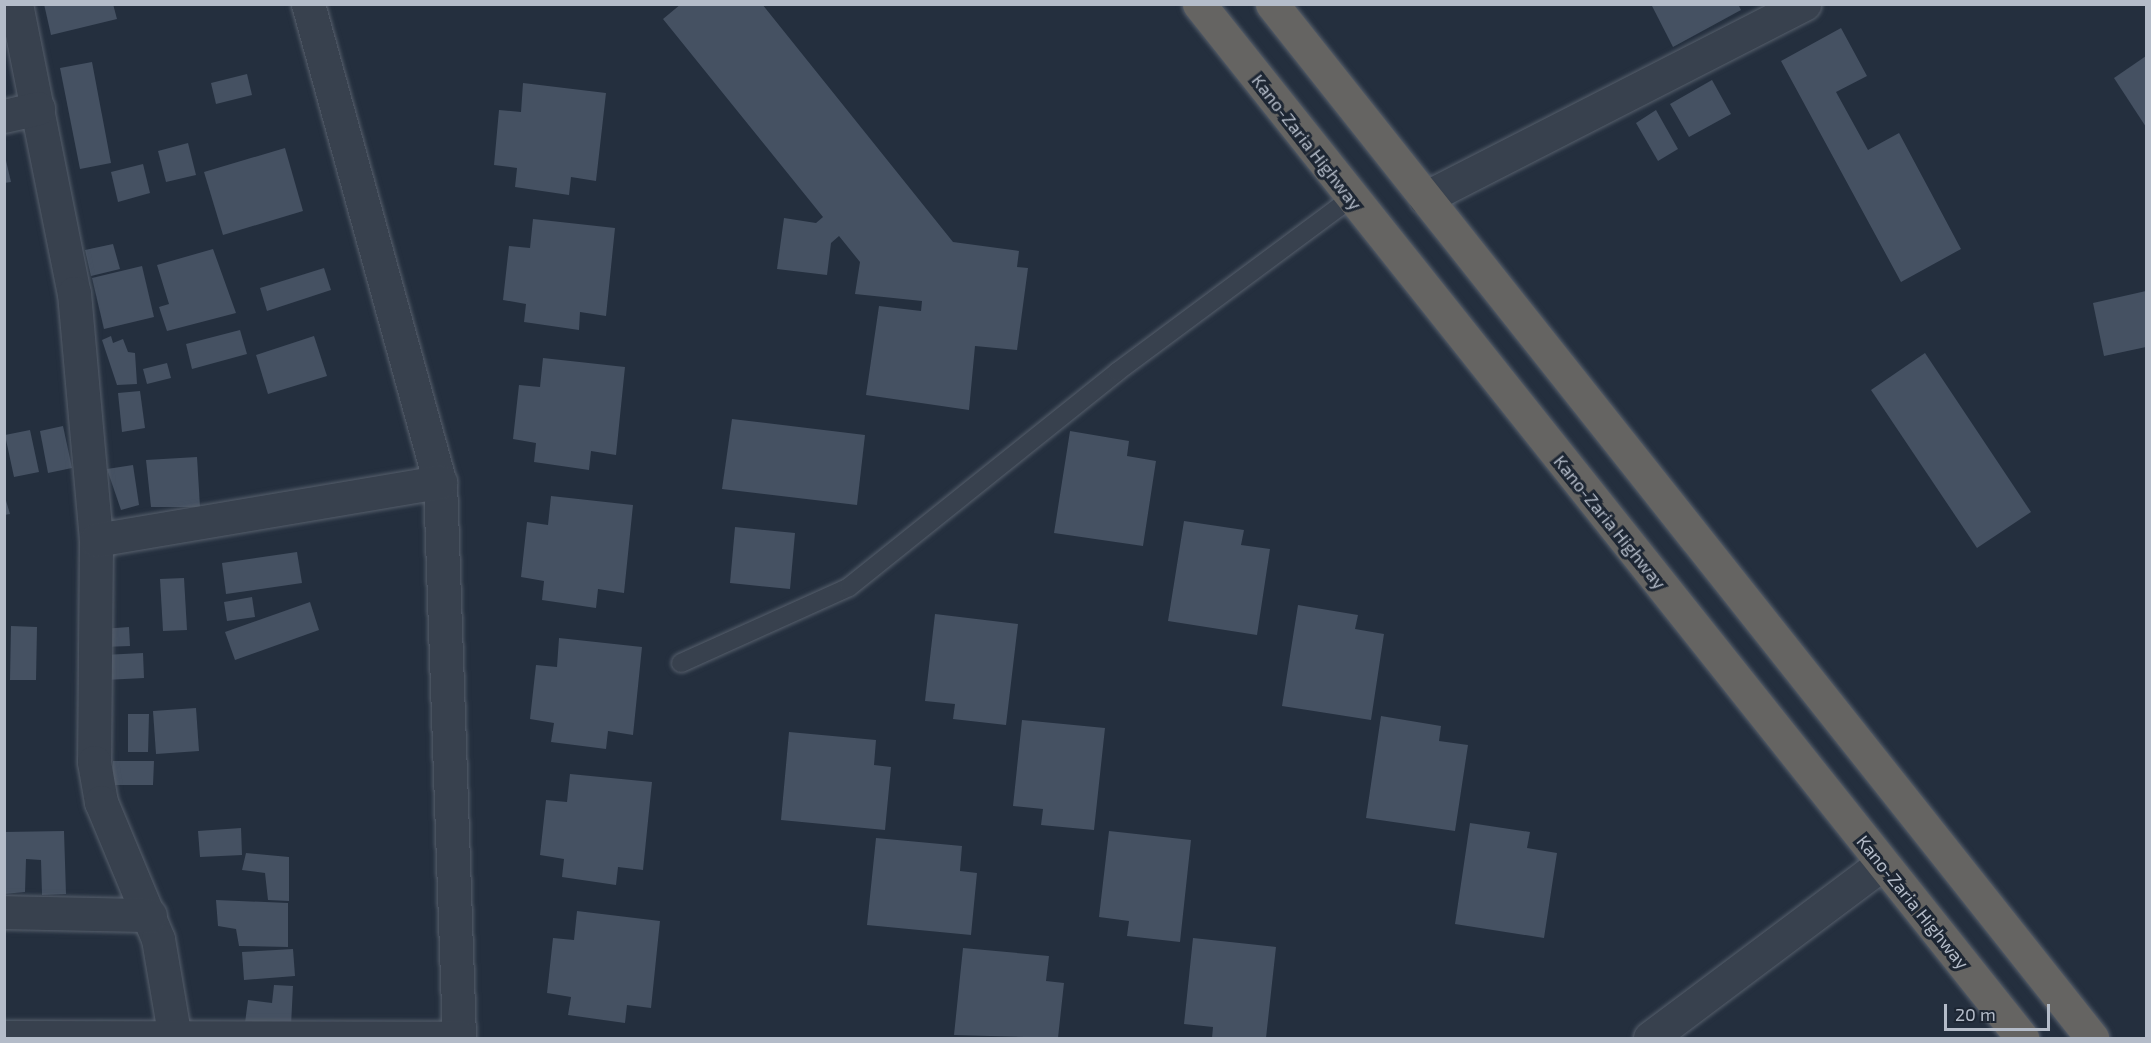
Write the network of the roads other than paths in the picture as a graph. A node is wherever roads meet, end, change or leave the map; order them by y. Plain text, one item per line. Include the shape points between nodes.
1 (16, 4) edge
2 (308, 4) edge
3 (1199, 4) edge
4 (1272, 4) edge
5 (1803, 4) edge
6 (38, 108) junction
7 (4, 116) edge
8 (1351, 198) junction
9 (1425, 198) junction
10 (440, 482) junction
11 (96, 540) junction
12 (681, 663) dead end
13 (1883, 863) junction
14 (4, 912) edge
15 (150, 915) junction
16 (4, 1037) edge
17 (175, 1038) edge
18 (459, 1038) edge
19 (1650, 1038) edge
20 (2022, 1038) edge
21 (2092, 1038) edge

1 - 6 street
2 - 10 street
3 - 8 highway, Kano-Zaria Highway
4 - 9 highway
5 - 9 street
6 - 7 street
6 - 11 street via 74,293
8 - 12 lane via 1117,372 849,587
8 - 13 highway, Kano-Zaria Highway
9 - 21 highway
10 - 11 street
10 - 18 street
11 - 15 street via 94,762 100,802
13 - 19 street
13 - 20 highway, Kano-Zaria Highway
14 - 15 street
15 - 17 street
16 - 17 street
17 - 18 street

